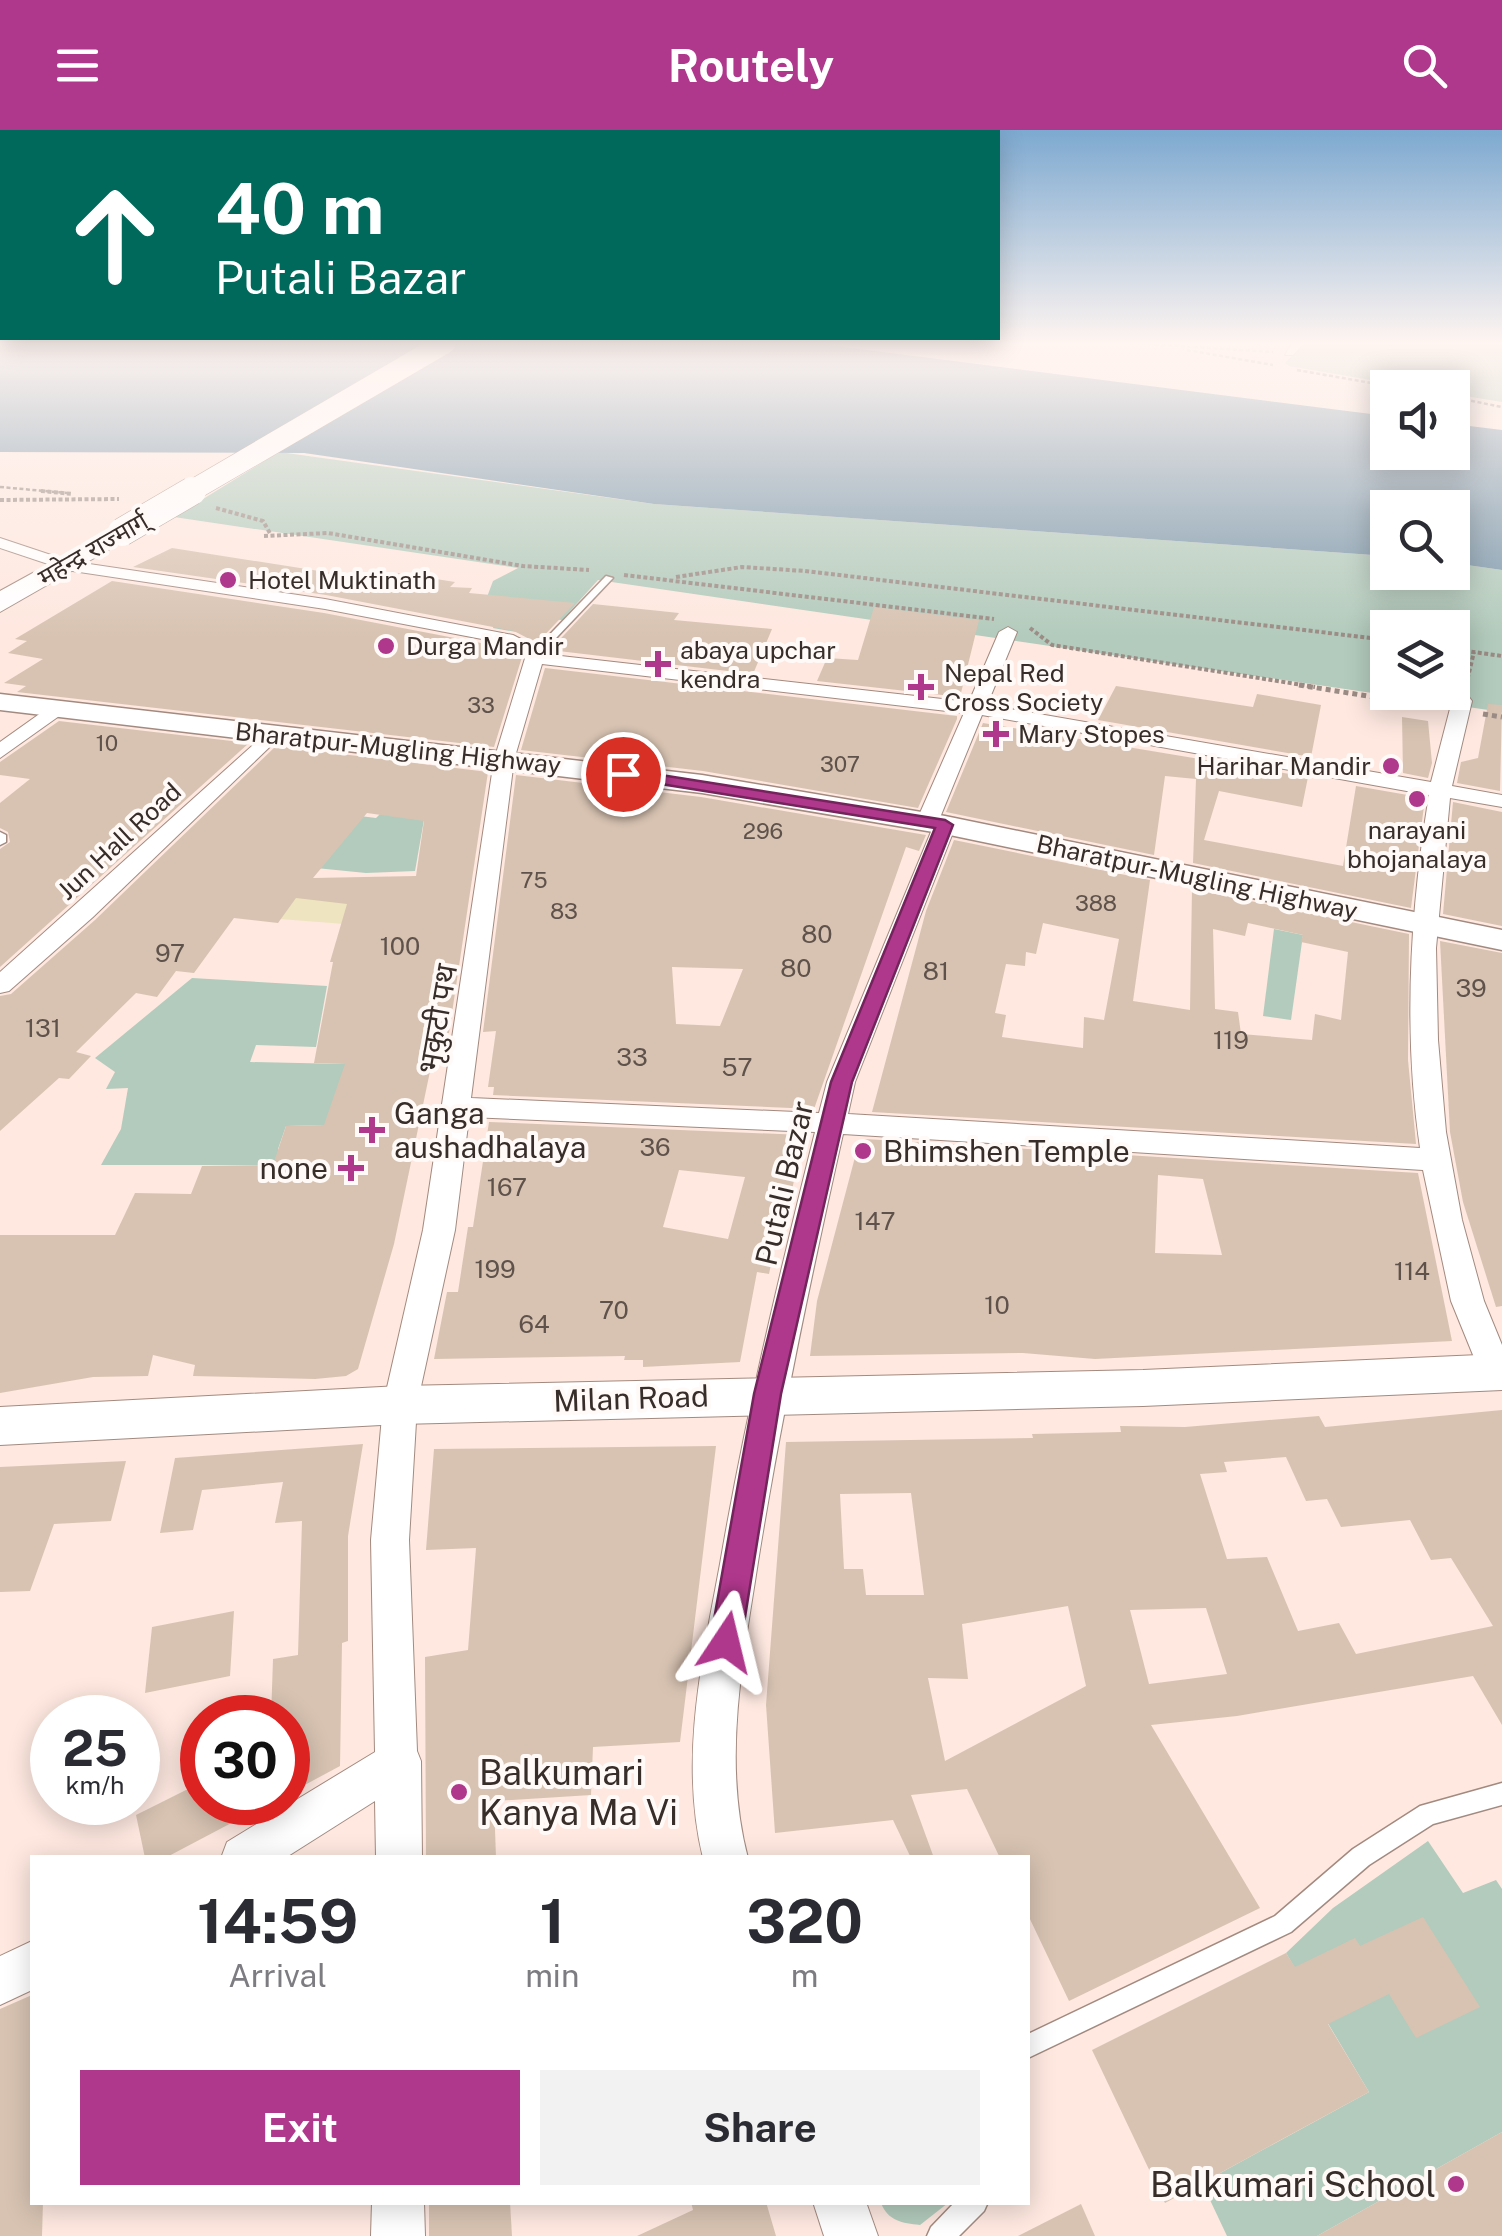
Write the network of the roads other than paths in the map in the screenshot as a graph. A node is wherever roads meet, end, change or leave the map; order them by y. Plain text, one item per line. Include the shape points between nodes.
1 (277, 441) edge
2 (0, 544) edge
3 (66, 565) junction
4 (609, 578) road end
5 (0, 602) edge
6 (1014, 626) road end
7 (535, 656) junction
8 (0, 702) edge
9 (59, 708) junction
10 (972, 708) junction
11 (1459, 710) edge
12 (272, 734) junction
13 (0, 752) edge
14 (504, 760) junction
15 (1439, 789) junction
16 (1502, 802) edge
17 (936, 823) junction
18 (1428, 924) junction
19 (1502, 940) edge
20 (0, 985) edge
21 (455, 1106) junction
22 (832, 1124) junction
23 (1436, 1160) junction
24 (1499, 1372) edge
25 (768, 1394) junction
26 (400, 1405) junction
27 (0, 1426) edge
28 (400, 1761) junction
29 (1502, 1794) edge
30 (248, 1855) edge
31 (399, 1855) edge
32 (725, 1855) edge
33 (30, 1965) edge
34 (0, 1981) edge
35 (1030, 2050) edge
36 (398, 2205) edge
37 (841, 2205) edge
38 (972, 2205) edge
39 (398, 2236) edge
40 (852, 2236) edge
41 (940, 2236) edge

1 - 3 highway, महेन्द्र राज्मार्ग्, bridge
2 - 3 street
3 - 5 highway, महेन्द्र राज्मार्ग्
3 - 7 street via 390,616 513,640
4 - 7 lane
6 - 10 street, Putali Bazar
7 - 10 street
7 - 14 street, भृकुटी पथ
8 - 9 main road, Bharatpur-Mugling Highway
9 - 12 main road, Bharatpur-Mugling Highway
9 - 13 street
10 - 15 street
10 - 17 street, Putali Bazar
11 - 15 street
12 - 14 main road, Bharatpur-Mugling Highway
12 - 20 street, Jun Hall Road
14 - 17 main road, Bharatpur-Mugling Highway
14 - 21 street, भृकुटी पथ
15 - 16 street
15 - 18 street
17 - 18 main road, Bharatpur-Mugling Highway
17 - 22 street, Putali Bazar via 841,1082
18 - 19 main road, Bharatpur-Mugling Highway
18 - 23 street via 1423,1042
21 - 22 street
21 - 26 street, भृकुटी पथ via 439,1230
22 - 23 street
22 - 25 street, Putali Bazar
23 - 24 street via 1480,1341
24 - 25 street, Milan Road via 1143,1388
25 - 26 street, Milan Road
25 - 32 street, Putali Bazar via 714,1713
26 - 27 street, Milan Road
26 - 28 street, भृकुटी पथ via 390,1540
28 - 30 street
28 - 31 street, भृकुटी पथ
29 - 35 lane via 1428,1814 1362,1857 1283,1924
33 - 34 street
36 - 39 street
37 - 40 street
38 - 41 lane

